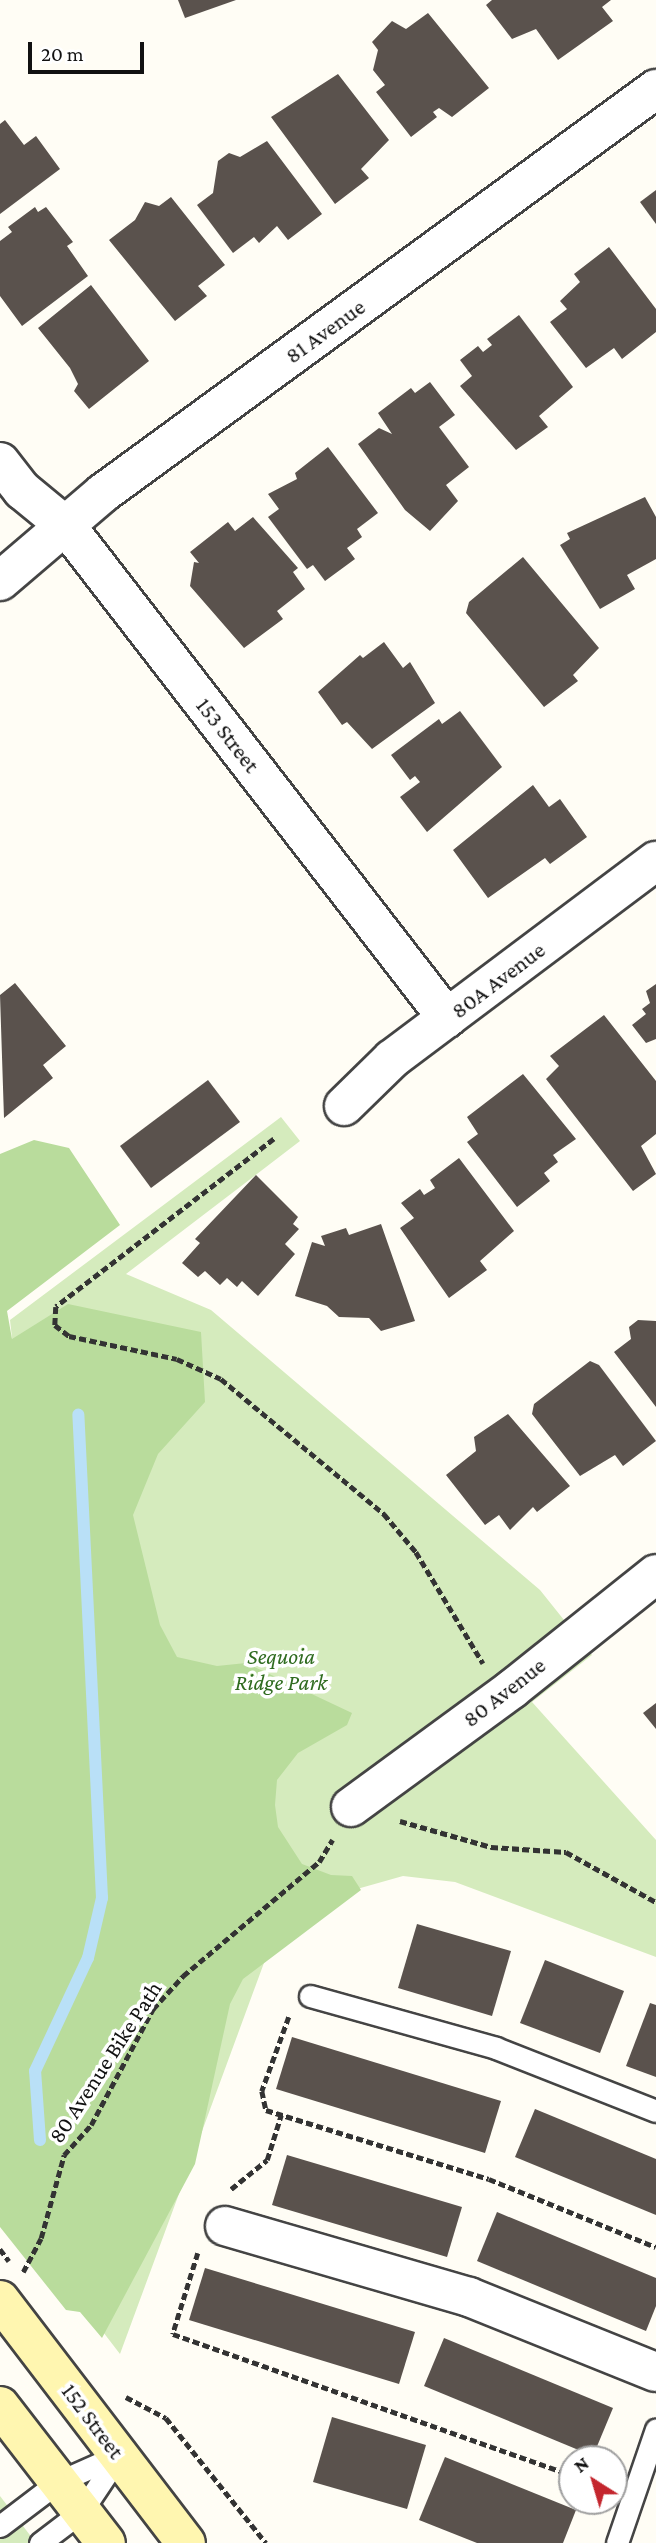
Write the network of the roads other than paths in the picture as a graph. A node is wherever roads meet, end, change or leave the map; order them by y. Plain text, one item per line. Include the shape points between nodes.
1 (656, 89) edge
2 (0, 462) edge
3 (67, 527) junction
4 (0, 580) edge
5 (656, 861) edge
6 (447, 1018) junction
7 (344, 1106) dead end
8 (656, 1574) edge
9 (351, 1807) road end
10 (310, 1996) road end
11 (656, 2111) edge
12 (216, 2222) road end
13 (11, 2288) edge
14 (656, 2372) edge
15 (0, 2406) edge
16 (656, 2429) edge
17 (119, 2455) junction
18 (58, 2482) junction
19 (81, 2512) junction
20 (0, 2526) edge
21 (40, 2543) edge
22 (106, 2543) edge
23 (186, 2543) edge
24 (617, 2543) edge

1 - 3 street, 81 Avenue via 99,496
2 - 3 street, 153 Street via 22,490
3 - 4 street, 81 Avenue
3 - 6 street, 153 Street
5 - 6 street, 80A Avenue
6 - 7 street, 80A Avenue via 392,1059
8 - 9 street, 80 Avenue
10 - 11 lane via 496,2048
12 - 14 street via 469,2297
13 - 17 main road, 152 Street
15 - 18 main road
16 - 24 lane
17 - 18 lane
17 - 19 lane
17 - 23 main road, 152 Street
18 - 19 main road
18 - 20 lane
19 - 21 lane
19 - 22 main road

